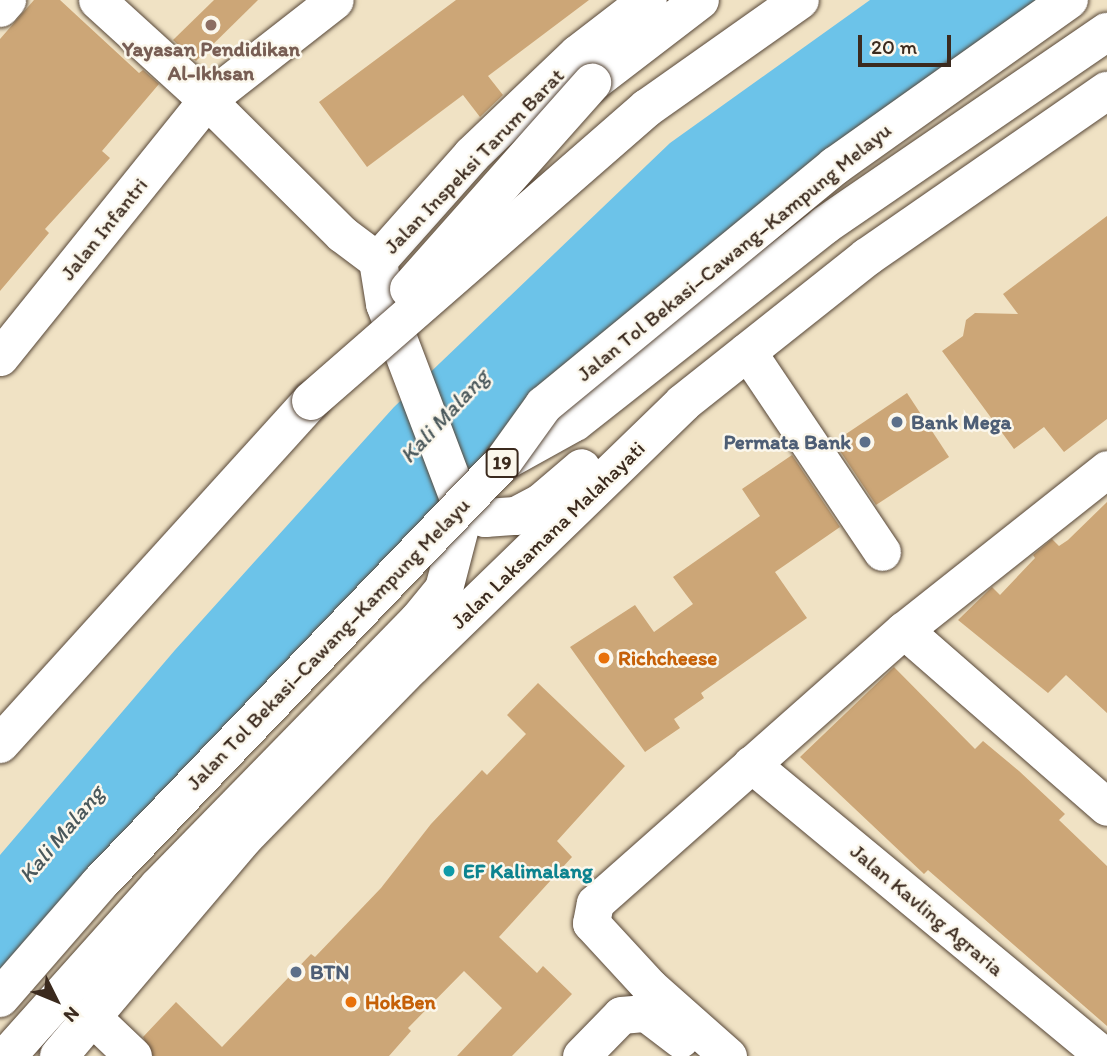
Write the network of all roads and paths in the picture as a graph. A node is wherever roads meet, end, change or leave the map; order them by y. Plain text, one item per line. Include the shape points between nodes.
1 (7, 0) edge
2 (97, 0) edge
3 (335, 0) edge
4 (648, 0) edge
5 (700, 0) edge
6 (800, 0) edge
7 (1069, 0) edge
8 (0, 8) edge
9 (1107, 32) edge
10 (1107, 91) edge
11 (207, 100) junction
12 (378, 261) junction
13 (747, 351) junction
14 (0, 357) edge
15 (311, 401) junction
16 (683, 403) junction
17 (503, 462) junction
18 (1107, 469) edge
19 (463, 510) junction
20 (882, 552) dead end
21 (904, 630) junction
22 (0, 744) edge
23 (751, 764) junction
24 (1102, 793) edge
25 (0, 998) edge
26 (91, 1016) junction
27 (7, 1056) edge
28 (59, 1056) edge
29 (133, 1056) edge
30 (581, 1056) edge
31 (699, 1056) edge
32 (728, 1056) edge
33 (1104, 1056) edge

1 - 8 street
2 - 11 street
3 - 11 street, Jalan Infantri
4 - 12 main road, Jalan Inspeksi Tarum Barat via 578,54 472,155
5 - 15 main road, bridge via 592,83
6 - 15 main road, bridge via 647,108
7 - 17 main road, Jalan Tol Bekasi–Cawang–Kampung Melayu / 19, bridge via 813,184 544,405
9 - 17 main road via 825,225 575,422
10 - 13 main road, Jalan Laksamana Malahayati via 947,198
11 - 12 street via 342,234
11 - 14 street, Jalan Infantri
12 - 19 main road, Jalan Inspeksi Tarum Barat, bridge via 385,304
13 - 16 main road, Jalan Laksamana Malahayati
13 - 20 street
15 - 22 main road
16 - 19 main road via 632,426 542,502 516,516 485,518
16 - 26 main road, Jalan Laksamana Malahayati via 252,829
17 - 25 main road, Jalan Tol Bekasi–Cawang–Kampung Melayu / 19, bridge via 99,884
18 - 21 street
19 - 27 main road, Jalan Laksamana Malahayati via 444,589 417,622 159,886
21 - 23 street
21 - 24 street
23 - 32 street via 595,903 590,913 591,923 650,987
23 - 33 street, Jalan Kavling Agraria
26 - 28 main road, Jalan Laksamana Malahayati
26 - 29 street
30 - 31 street via 621,1015 646,1013

